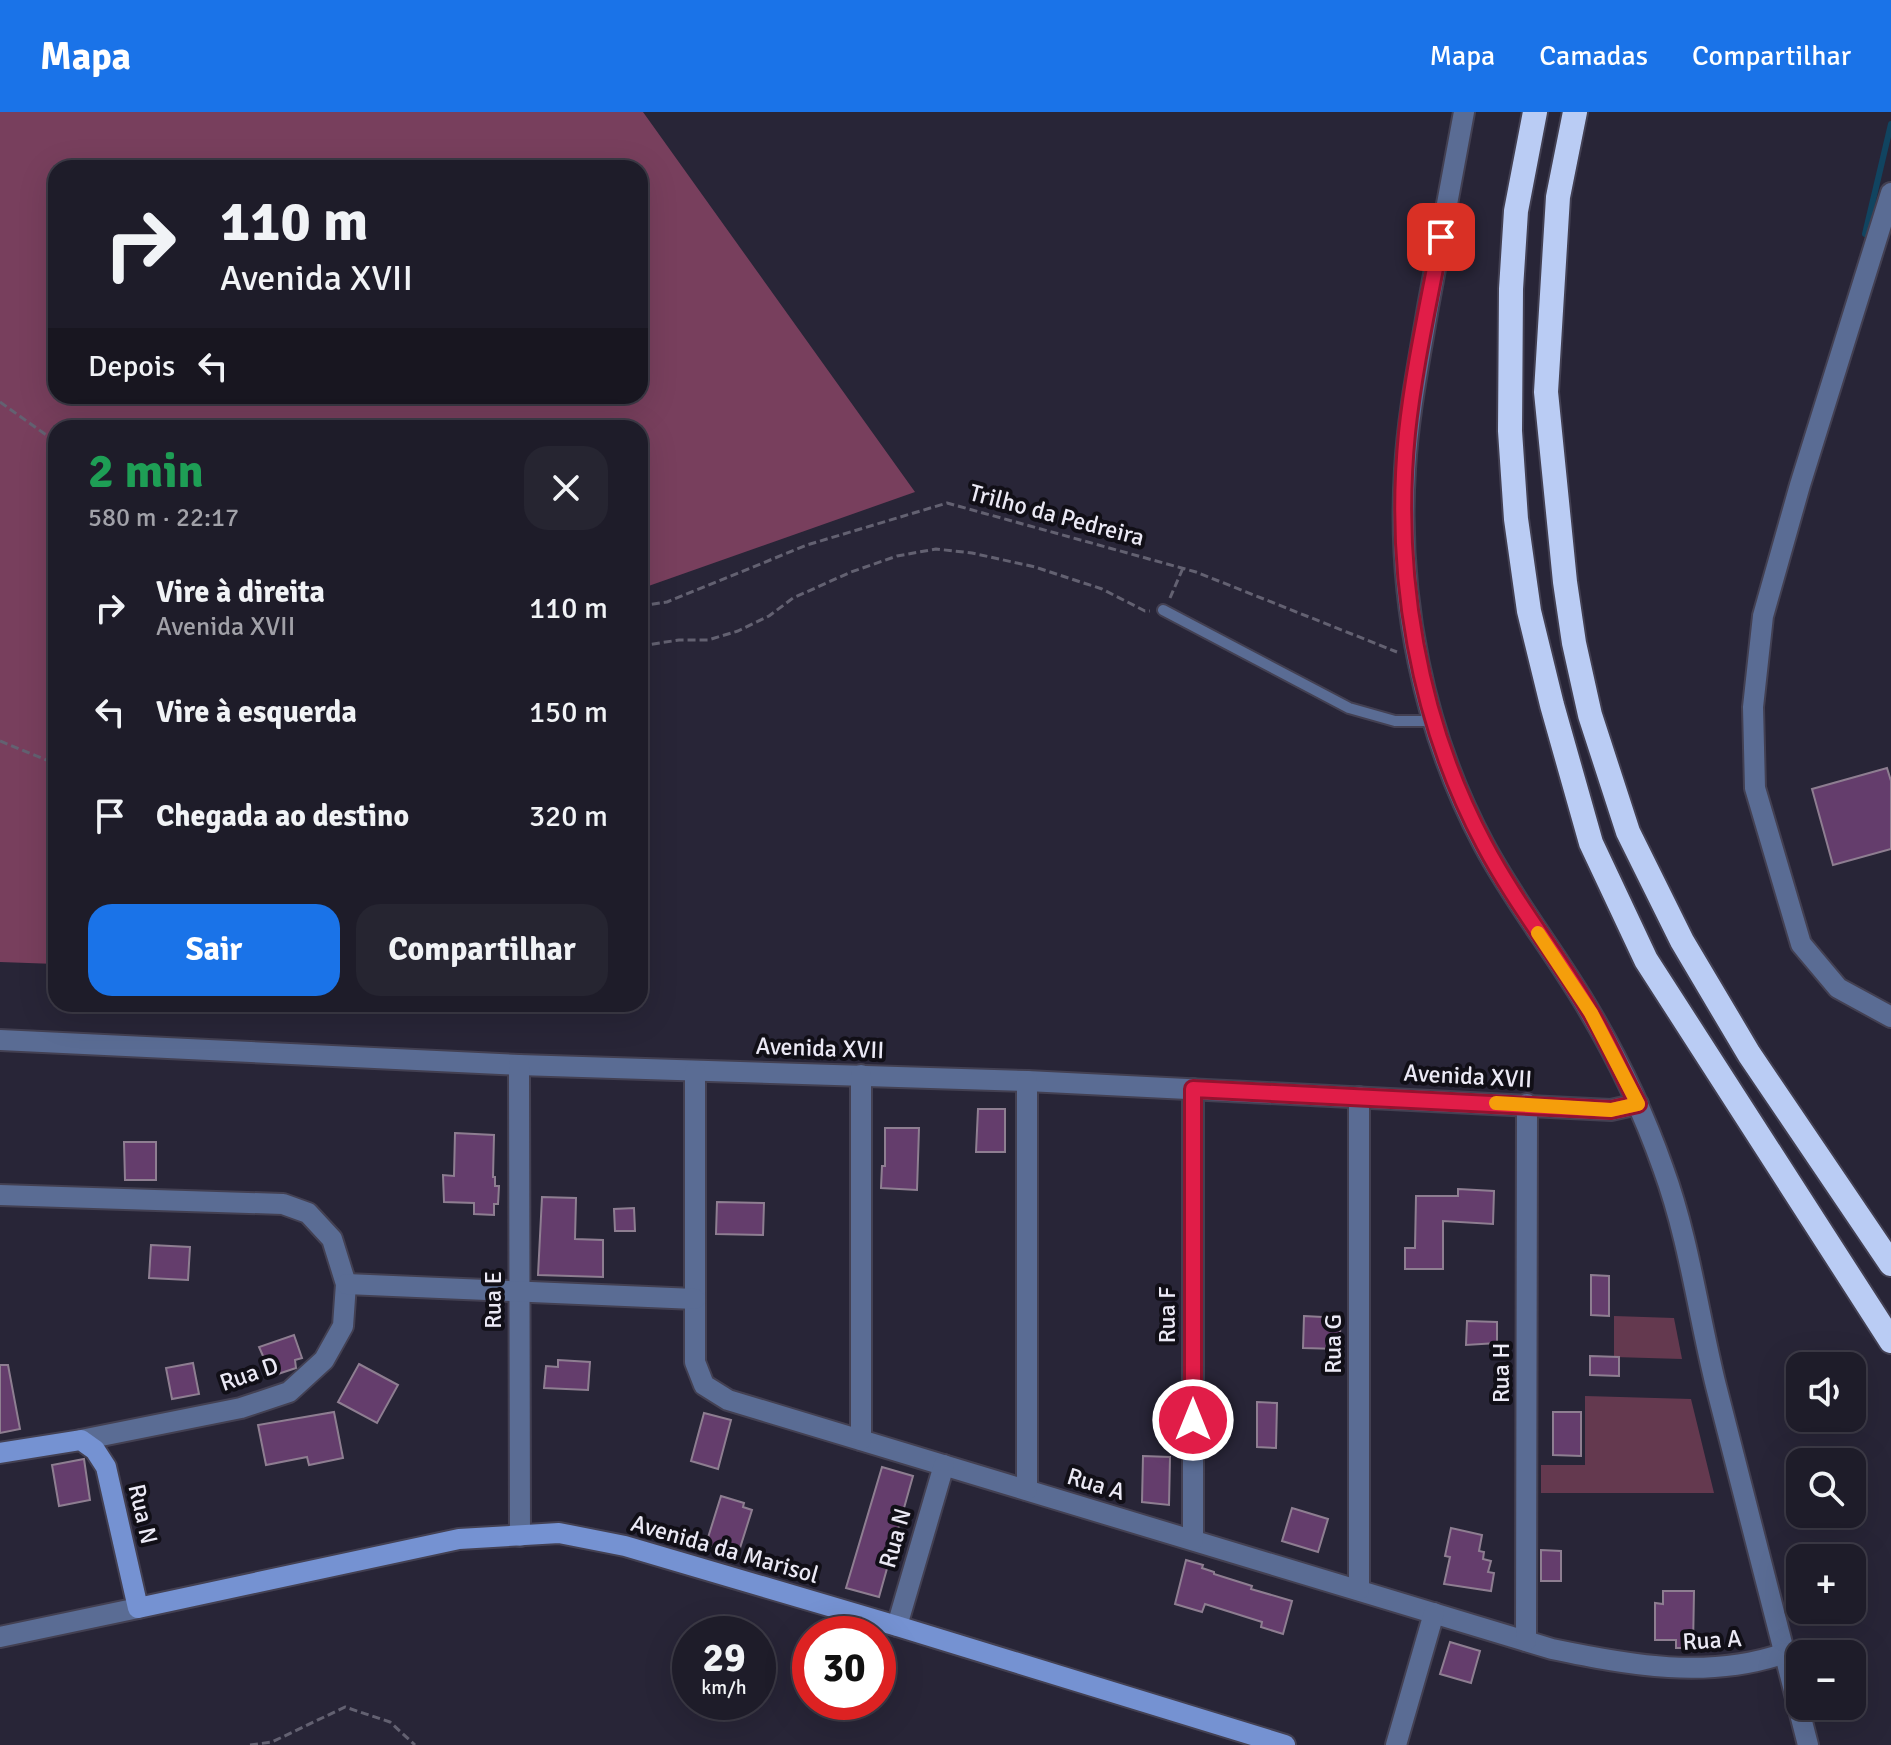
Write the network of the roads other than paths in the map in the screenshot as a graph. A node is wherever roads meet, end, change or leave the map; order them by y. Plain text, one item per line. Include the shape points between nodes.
1 (1464, 112) edge
2 (1535, 112) edge
3 (1575, 112) edge
4 (1891, 193) edge
5 (1163, 610) road end
6 (1434, 721) junction
7 (1891, 1017) edge
8 (0, 1040) edge
9 (519, 1065) junction
10 (695, 1071) junction
11 (861, 1075) junction
12 (1027, 1081) junction
13 (1193, 1089) junction
14 (1359, 1097) junction
15 (1527, 1104) junction
16 (1638, 1104) junction
17 (0, 1195) edge
18 (1891, 1264) edge
19 (346, 1284) junction
20 (519, 1292) junction
21 (695, 1299) junction
22 (1891, 1341) edge
23 (81, 1440) junction
24 (861, 1440) junction
25 (0, 1453) edge
26 (944, 1465) junction
27 (1027, 1490) junction
28 (520, 1536) junction
29 (1193, 1540) junction
30 (1359, 1590) junction
31 (138, 1608) junction
32 (1434, 1613) junction
33 (897, 1626) junction
34 (29, 1632) junction
35 (0, 1637) edge
36 (1526, 1641) junction
37 (0, 1650) edge
38 (1785, 1653) junction
39 (1285, 1745) edge
40 (1396, 1745) edge
41 (1808, 1745) edge

1 - 6 street via 1407,432 1403,512 1417,651
2 - 22 highway via 1516,211 1510,431 1529,611 1582,812 1591,843 1646,960
3 - 18 highway via 1558,197 1546,392 1565,582 1590,715 1628,832 1682,941 1749,1054
4 - 7 street via 1763,616 1753,707 1755,788 1801,944 1838,988
5 - 6 lane via 1349,708 1395,721
6 - 16 street via 1483,842 1591,1013
8 - 9 street, Avenida XVII
9 - 10 street, Avenida XVII
9 - 20 street, Rua E
10 - 11 street, Avenida XVII
10 - 21 street, Rua A
11 - 12 street, Avenida XVII
11 - 24 street
12 - 13 street, Avenida XVII
12 - 27 street
13 - 14 street, Avenida XVII
13 - 29 street, Rua F
14 - 15 street, Avenida XVII
14 - 30 street, Rua G
15 - 16 street, Avenida XVII via 1611,1110
15 - 36 street, Rua H
16 - 38 street via 1683,1228 1715,1381
17 - 19 street, Rua D via 283,1204 308,1213 332,1239
19 - 20 street
19 - 23 street, Rua D via 343,1326 324,1360 289,1392 241,1408
20 - 21 street
20 - 28 street, Rua E
21 - 24 street, Rua A via 695,1362 704,1385 728,1400
23 - 25 street, Rua D
23 - 31 street, Rua N via 106,1467
24 - 26 street, Rua A
26 - 27 street, Rua A
26 - 33 street, Rua N
27 - 29 street, Rua A
28 - 31 street, Avenida da Marisol via 459,1539
28 - 33 street, Avenida da Marisol via 559,1533 625,1546
29 - 30 street, Rua A
30 - 32 street, Rua A
31 - 34 street
32 - 36 street, Rua A
32 - 40 street
33 - 39 street, Avenida da Marisol
34 - 35 street
34 - 37 street
36 - 38 street, Rua A via 1627,1664 1678,1669 1758,1662
38 - 41 street

